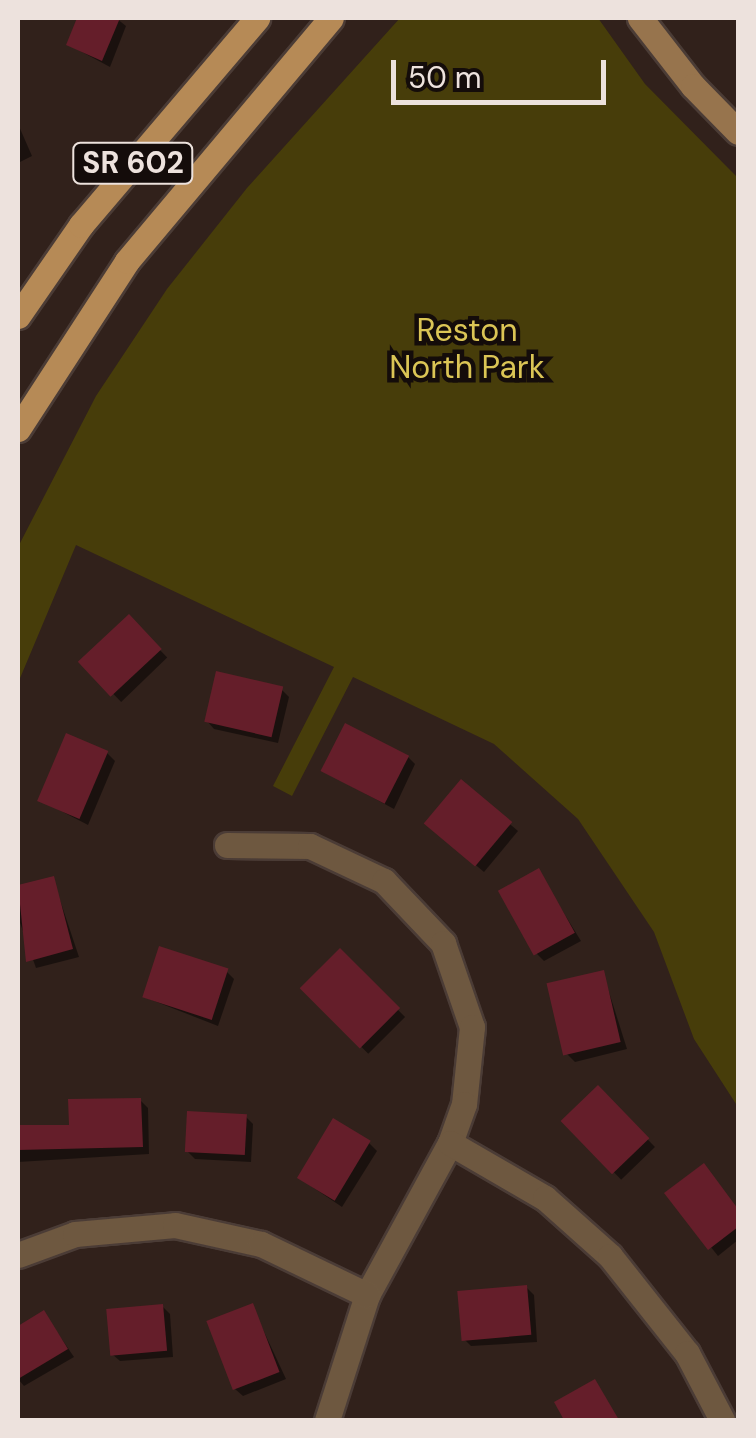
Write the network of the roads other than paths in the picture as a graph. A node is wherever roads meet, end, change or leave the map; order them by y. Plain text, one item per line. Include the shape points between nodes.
1 (256, 18) edge
2 (331, 18) edge
3 (640, 18) edge
4 (738, 132) edge
5 (18, 316) edge
6 (18, 429) edge
7 (226, 845) dead end
8 (450, 1143) junction
9 (18, 1254) edge
10 (367, 1295) junction
11 (327, 1420) edge
12 (722, 1420) edge

1 - 5 main road, SR 602 via 82,225
2 - 6 main road, SR 602 via 127,261
3 - 4 street
7 - 8 street via 282,843 349,860 414,906 443,943 472,1028 464,1104
8 - 10 street
8 - 12 street via 544,1198 610,1256 688,1353
9 - 10 street via 75,1234 175,1226 262,1244
10 - 11 street

